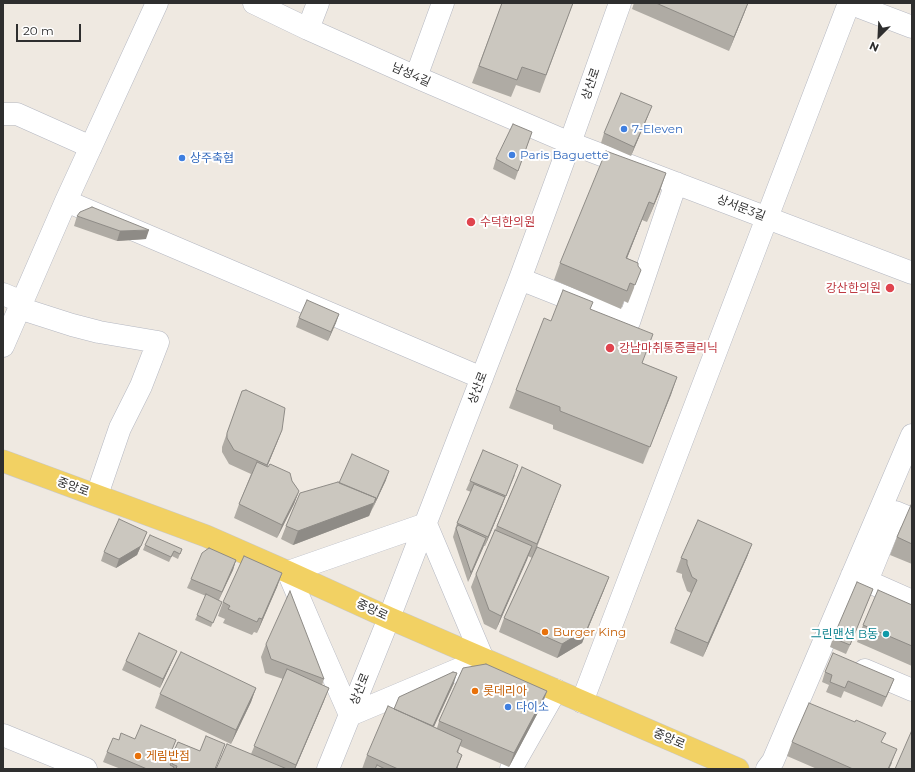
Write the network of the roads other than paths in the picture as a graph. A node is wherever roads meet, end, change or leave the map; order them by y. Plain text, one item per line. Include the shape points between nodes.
1 (157, 3) edge
2 (254, 3) edge
3 (318, 3) edge
4 (443, 3) edge
5 (620, 3) edge
6 (912, 27) edge
7 (308, 29) junction
8 (416, 77) junction
9 (3, 114) edge
10 (570, 143) junction
11 (91, 147) junction
12 (676, 183) junction
13 (66, 201) junction
14 (767, 217) junction
15 (912, 273) edge
16 (520, 279) junction
17 (15, 301) edge
18 (3, 346) edge
19 (482, 378) junction
20 (912, 435) edge
21 (3, 461) edge
22 (97, 495) junction
23 (912, 519) edge
24 (426, 524) junction
25 (288, 572) junction
26 (860, 578) junction
27 (912, 601) edge
28 (389, 618) junction
29 (820, 650) junction
30 (483, 659) junction
31 (556, 690) junction
32 (912, 690) edge
33 (582, 702) junction
34 (350, 715) junction
35 (3, 735) edge
36 (49, 762) edge
37 (86, 769) edge
38 (328, 769) edge
39 (510, 769) edge
40 (738, 769) edge
41 (767, 769) edge

1 - 11 street
2 - 7 street, 남성4길
3 - 7 street
4 - 8 street
5 - 10 street, 상산로
6 - 14 street via 849,3
7 - 8 street, 남성4길
8 - 10 street, 남성4길
9 - 11 street via 17,114
10 - 12 street, 상서문3길
10 - 16 street, 상산로
11 - 13 street
12 - 14 street, 상서문3길
12 - 16 street via 629,322
13 - 17 street
13 - 19 street
14 - 15 street, 상서문3길
14 - 33 street
16 - 19 street, 상산로
17 - 18 street
17 - 22 street via 72,325 158,342 141,386 120,428
19 - 24 street, 상산로
20 - 26 street
21 - 22 main road, 중앙로
22 - 25 main road, 중앙로 via 206,536
23 - 26 street via 895,512
24 - 25 street
24 - 28 street, 상산로
24 - 30 street
25 - 28 main road, 중앙로
25 - 34 street
26 - 27 street
26 - 29 street
28 - 30 main road, 중앙로
28 - 34 street, 상산로
29 - 32 street
29 - 41 street via 773,761
30 - 31 main road, 중앙로
30 - 34 street
31 - 33 main road, 중앙로
31 - 39 street
33 - 40 main road, 중앙로
34 - 38 street, 상산로
35 - 36 street
36 - 37 street

